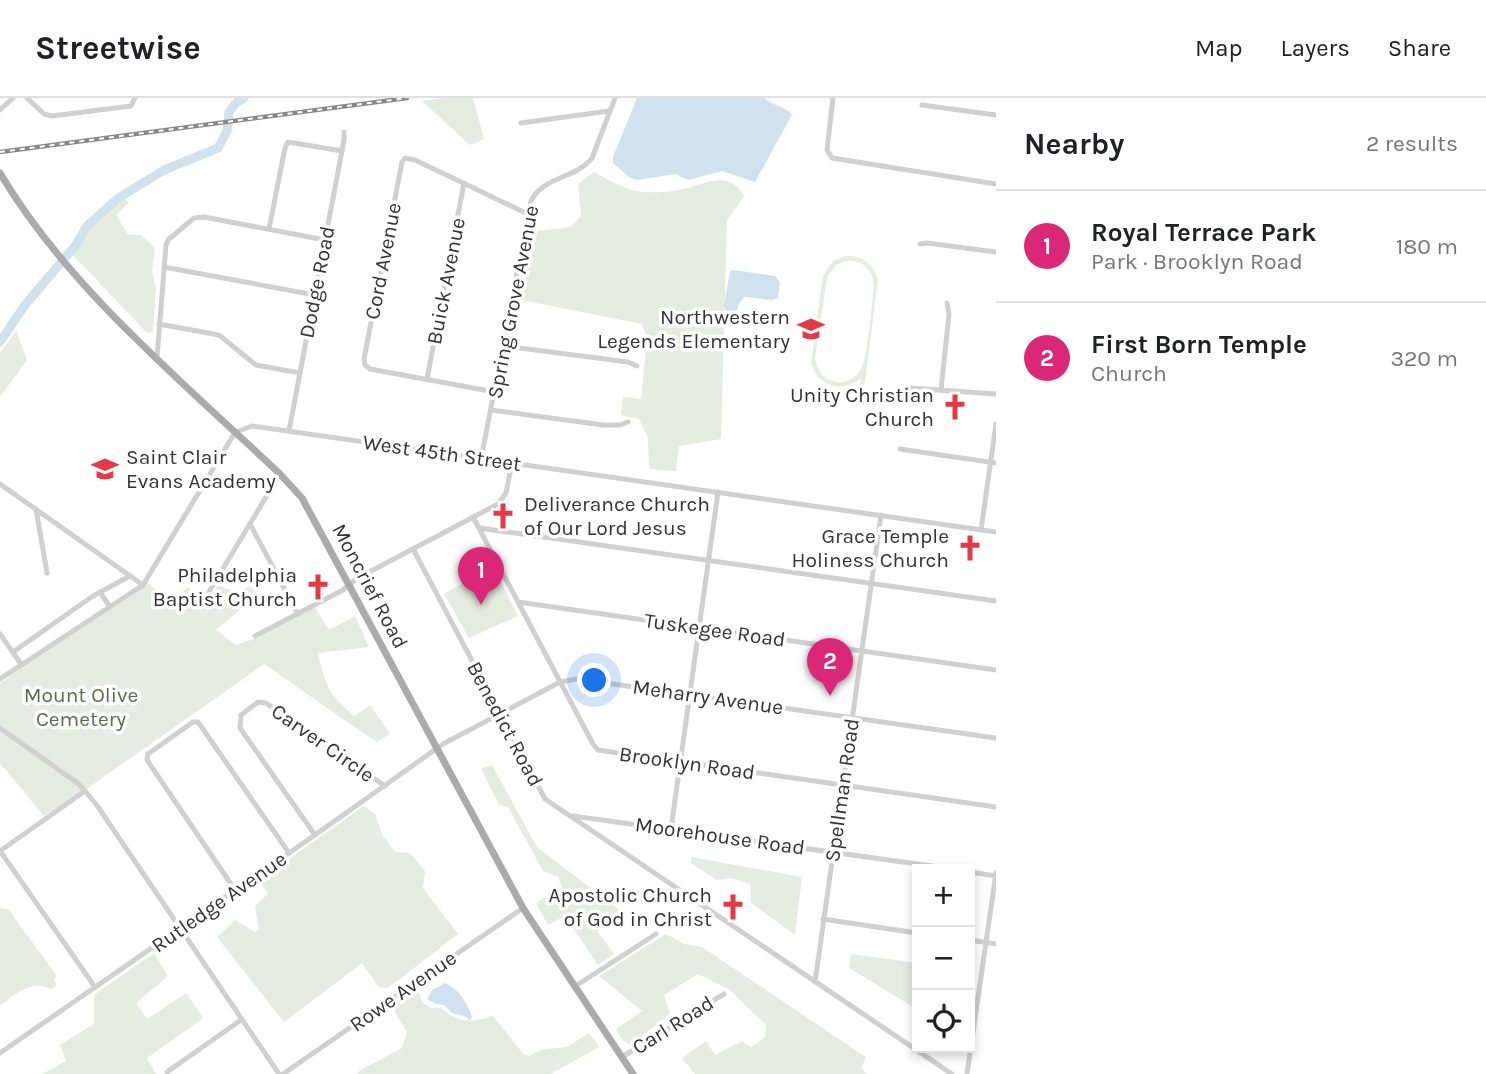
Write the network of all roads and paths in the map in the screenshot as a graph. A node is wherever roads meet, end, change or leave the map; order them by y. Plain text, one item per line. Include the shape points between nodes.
1 (13, 98) edge
2 (27, 98) edge
3 (40, 98) edge
4 (135, 98) edge
5 (615, 98) edge
6 (834, 98) edge
7 (33, 104) junction
8 (922, 105) dead end
9 (0, 110) edge
10 (609, 111) junction
11 (996, 115) edge
12 (521, 123) dead end
13 (344, 132) dead end
14 (342, 151) junction
15 (0, 173) edge
16 (464, 183) junction
17 (996, 184) edge
18 (528, 214) junction
19 (270, 229) junction
20 (325, 240) junction
21 (920, 244) dead end
22 (996, 252) edge
23 (164, 267) junction
24 (315, 295) junction
25 (947, 303) dead end
26 (159, 324) junction
27 (503, 346) junction
28 (157, 357) junction
29 (637, 366) dead end
30 (300, 373) junction
31 (427, 379) junction
32 (941, 390) junction
33 (905, 391) dead end
34 (495, 392) junction
35 (996, 394) edge
36 (491, 410) junction
37 (628, 422) dead end
38 (996, 425) edge
39 (289, 431) junction
40 (236, 432) junction
41 (900, 449) dead end
42 (481, 459) junction
43 (512, 463) junction
44 (993, 463) edge
45 (280, 474) junction
46 (0, 484) edge
47 (718, 492) junction
48 (36, 509) junction
49 (881, 515) junction
50 (473, 517) junction
51 (250, 524) junction
52 (479, 528) junction
53 (981, 530) junction
54 (996, 532) edge
55 (413, 549) junction
56 (709, 561) junction
57 (47, 573) dead end
58 (130, 576) junction
59 (871, 583) junction
60 (350, 584) junction
61 (143, 585) junction
62 (100, 592) junction
63 (207, 595) dead end
64 (996, 601) edge
65 (518, 602) junction
66 (110, 607) junction
67 (298, 614) junction
68 (699, 628) junction
69 (0, 634) edge
70 (255, 636) dead end
71 (862, 650) junction
72 (13, 652) junction
73 (22, 664) junction
74 (996, 670) edge
75 (0, 679) edge
76 (560, 682) junction
77 (690, 695) junction
78 (500, 713) junction
79 (852, 718) junction
80 (0, 728) edge
81 (996, 738) edge
82 (437, 749) junction
83 (680, 762) junction
84 (843, 785) junction
85 (385, 786) junction
86 (85, 791) junction
87 (996, 807) edge
88 (570, 816) junction
89 (671, 829) junction
90 (315, 835) junction
91 (0, 851) edge
92 (833, 852) junction
93 (289, 853) junction
94 (918, 864) edge
95 (975, 872) edge
96 (996, 874) edge
97 (235, 890) junction
98 (523, 908) junction
99 (823, 919) junction
100 (180, 928) junction
101 (912, 932) edge
102 (656, 934) dead end
103 (975, 941) edge
104 (986, 943) junction
105 (996, 944) edge
106 (815, 982) junction
107 (95, 987) junction
108 (574, 987) junction
109 (724, 994) dead end
110 (241, 1020) junction
111 (0, 1053) edge
112 (622, 1057) junction
113 (167, 1072) dead end
114 (281, 1074) edge
115 (633, 1074) edge
116 (952, 1074) edge
117 (967, 1074) edge

1 - 9 street
2 - 7 street
3 - 7 street
4 - 7 street via 132,105 52,117
5 - 10 street, Spring Grove Avenue
6 - 17 street via 827,150 836,160
8 - 11 street
10 - 12 street
10 - 18 street, Spring Grove Avenue via 586,166 544,184 536,191
13 - 14 street, Dodge Road
14 - 19 street via 288,142
14 - 20 street, Dodge Road
15 - 28 main road, Moncrief Road via 71,268
16 - 18 street
16 - 31 street, Buick Avenue
16 - 31 street, Cord Avenue via 405,158 395,194 365,365
18 - 27 street, Spring Grove Avenue
19 - 20 street
19 - 23 street via 199,217 168,240
20 - 24 street, Dodge Road
21 - 22 street
23 - 24 street
23 - 26 street
24 - 30 street, Dodge Road
25 - 32 street
26 - 28 street
26 - 30 street via 219,335 256,365
27 - 29 street
27 - 34 street, Spring Grove Avenue
28 - 40 main road, Moncrief Road
30 - 39 street, Dodge Road
31 - 34 street
32 - 33 street
32 - 35 street
34 - 36 street, Spring Grove Avenue
36 - 37 street via 603,425
36 - 42 street, Spring Grove Avenue
38 - 44 street
39 - 40 street, West 45th Street via 252,426
39 - 42 street, West 45th Street
40 - 45 main road, Moncrief Road
40 - 61 street
41 - 44 street
42 - 43 street, West 45th Street
43 - 47 street, West 45th Street
43 - 50 street via 504,498
44 - 53 street
45 - 51 street
45 - 60 main road, Moncrief Road via 302,498
46 - 48 street
47 - 49 street, West 45th Street
47 - 56 street
48 - 57 street
48 - 58 street
49 - 53 street, West 45th Street
49 - 59 street, Spellman Road
50 - 52 street, Brooklyn Road
50 - 55 street
51 - 63 street
51 - 67 street
52 - 56 street
52 - 65 street, Brooklyn Road
53 - 54 street, West 45th Street
55 - 60 street
55 - 78 street, Benedict Road
56 - 59 street
56 - 68 street
58 - 61 street
58 - 62 street
59 - 64 street
59 - 71 street, Spellman Road
60 - 67 street
60 - 82 main road, Moncrief Road
61 - 66 street
62 - 66 street
62 - 72 street
65 - 68 street, Tuskegee Road
65 - 76 street, Brooklyn Road
66 - 73 street
67 - 70 street
68 - 71 street, Tuskegee Road
68 - 77 street
69 - 72 street
71 - 74 street, Tuskegee Road
71 - 79 street, Spellman Road
72 - 73 street
73 - 75 street
76 - 77 street, Meharry Avenue via 577,679
76 - 78 street, Meharry Avenue
76 - 83 street, Brooklyn Road via 598,750
77 - 79 street, Meharry Avenue
77 - 83 street
78 - 82 street, Meharry Avenue
78 - 88 street, Benedict Road via 545,799
79 - 81 street, Meharry Avenue
79 - 84 street, Spellman Road
80 - 86 street
82 - 85 street, Rutledge Avenue
82 - 98 main road, Moncrief Road
83 - 84 street, Brooklyn Road
83 - 89 street
84 - 87 street, Brooklyn Road
84 - 92 street, Spellman Road
85 - 90 street, Rutledge Avenue
85 - 90 street, Carver Circle via 266,703 254,704 239,719 240,727
86 - 91 street
86 - 100 street
88 - 89 street, Moorehouse Road
88 - 106 street, Benedict Road
89 - 92 street, Moorehouse Road
90 - 93 street, Rutledge Avenue
91 - 107 street
92 - 94 street, Moorehouse Road
92 - 99 street, Spellman Road
93 - 97 street, Rutledge Avenue
93 - 97 street via 198,722 193,722 148,754 149,765
95 - 96 street
96 - 104 street
97 - 100 street, Rutledge Avenue
98 - 108 main road, Moncrief Road
98 - 114 street, Rowe Avenue
99 - 101 street
99 - 106 street, Spellman Road
100 - 107 street, Rutledge Avenue
100 - 110 street
102 - 108 street
103 - 104 street
104 - 105 street
104 - 117 street
106 - 116 street, Benedict Road
107 - 111 street, Rutledge Avenue
108 - 112 main road, Moncrief Road
109 - 112 street, Carl Road
110 - 113 street
110 - 114 street
112 - 115 main road, Moncrief Road

